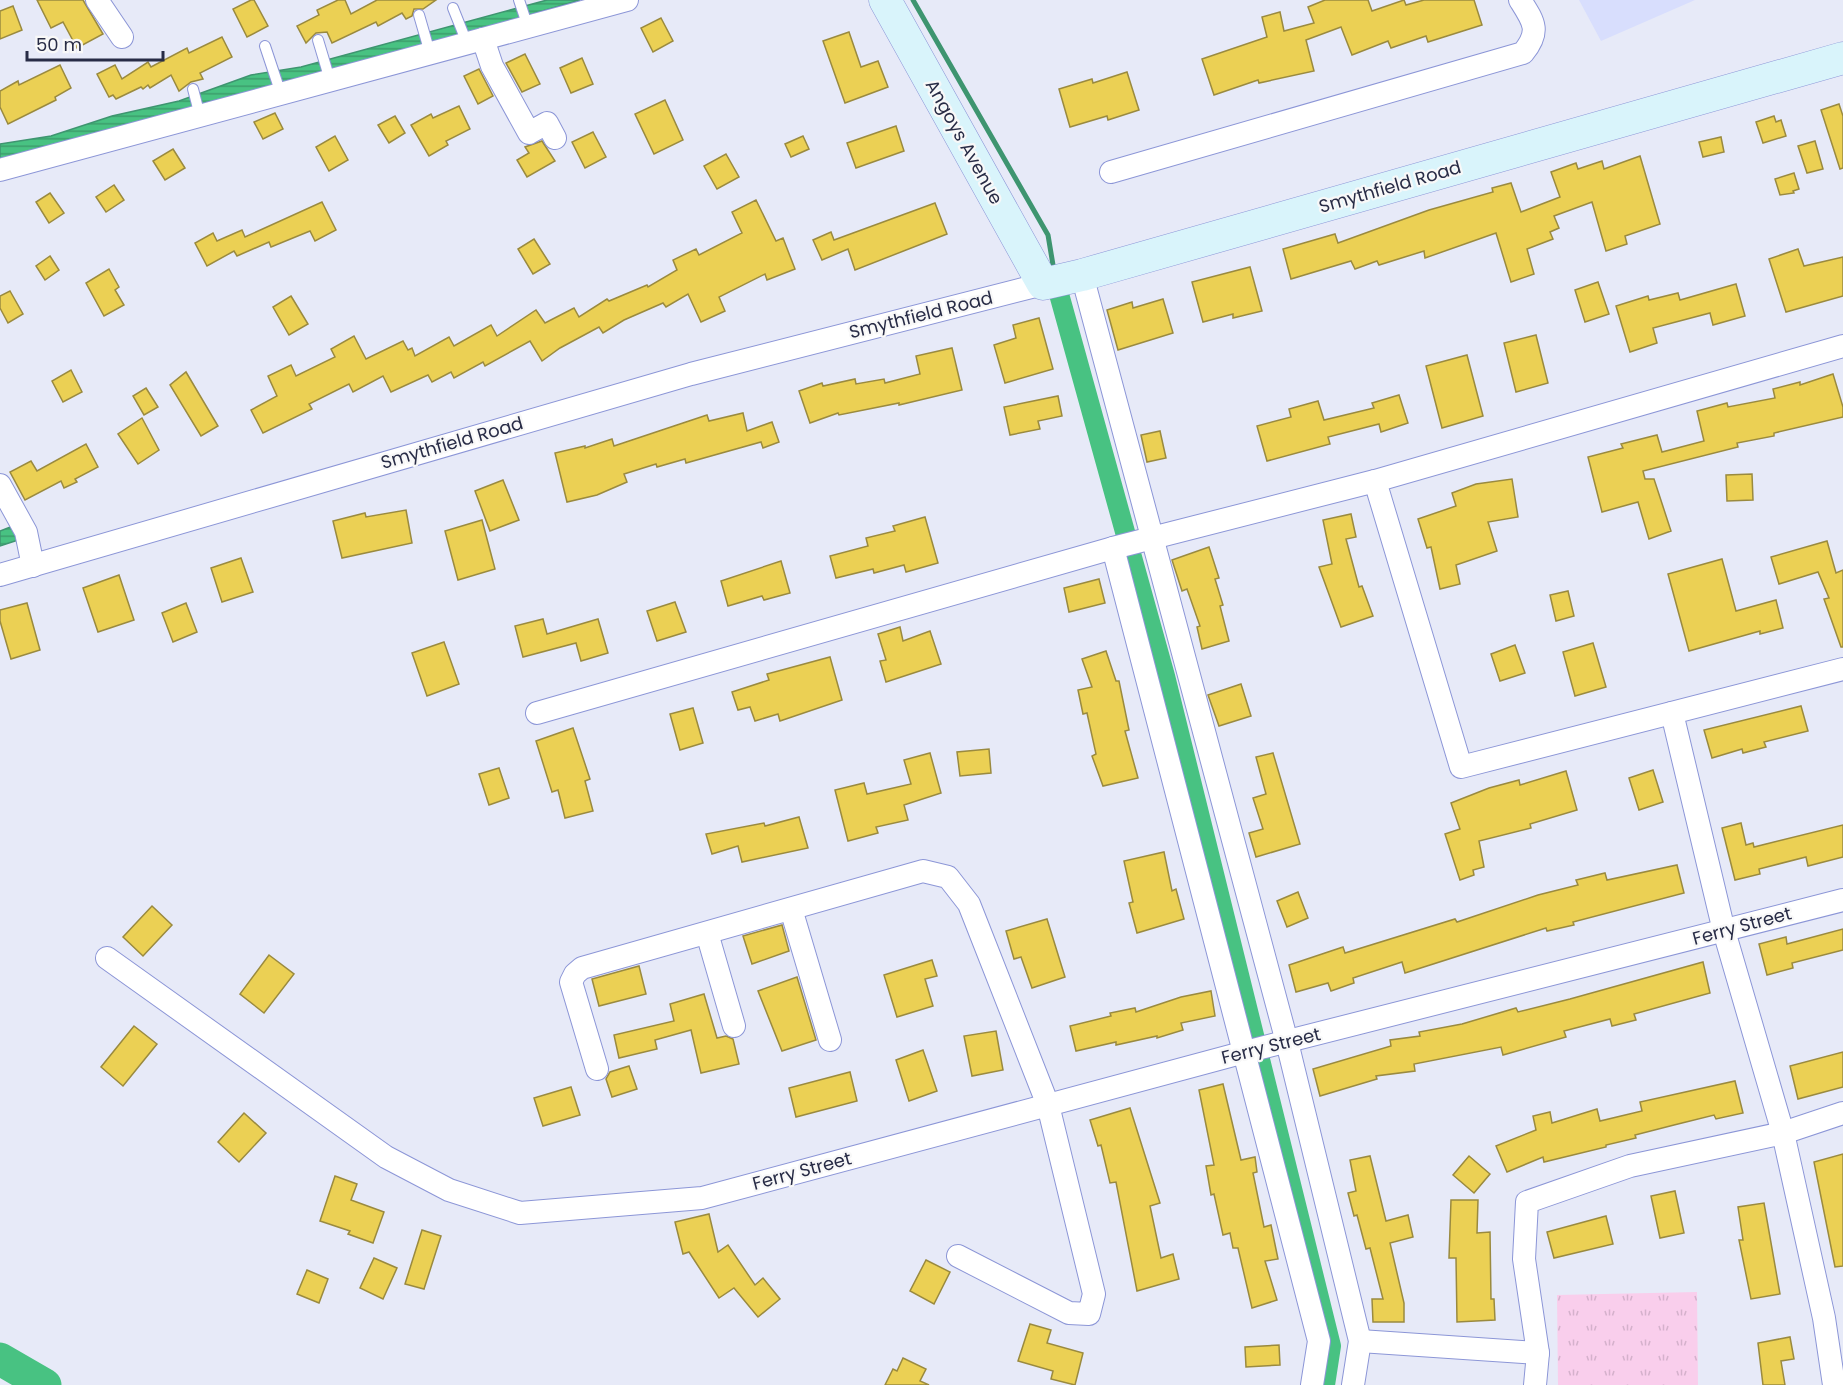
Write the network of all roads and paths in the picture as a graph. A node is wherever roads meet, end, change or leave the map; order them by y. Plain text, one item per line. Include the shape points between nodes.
1 (97, 0) edge
2 (627, 0) edge
3 (885, 0) edge
4 (1520, 0) edge
5 (520, 2) edge
6 (453, 9) dead end
7 (419, 15) dead end
8 (527, 24) junction
9 (122, 37) dead end
10 (471, 39) junction
11 (318, 40) dead end
12 (427, 45) junction
13 (265, 46) dead end
14 (1843, 58) edge
15 (330, 78) junction
16 (280, 90) junction
17 (555, 138) dead end
18 (0, 170) edge
19 (1111, 172) dead end
20 (1082, 275) junction
21 (1043, 284) junction
22 (1843, 346) edge
23 (1375, 481) junction
24 (0, 485) edge
25 (1153, 539) junction
26 (1113, 548) junction
27 (33, 566) junction
28 (0, 575) edge
29 (1843, 669) edge
30 (537, 713) dead end
31 (1671, 713) junction
32 (1843, 900) edge
33 (791, 909) junction
34 (1724, 931) junction
35 (707, 933) junction
36 (107, 957) dead end
37 (734, 1026) dead end
38 (830, 1040) dead end
39 (1287, 1042) junction
40 (1245, 1052) junction
41 (597, 1069) dead end
42 (1048, 1105) junction
43 (1843, 1113) edge
44 (1783, 1133) junction
45 (958, 1256) dead end
46 (1360, 1341) junction
47 (1538, 1353) junction
48 (1312, 1385) edge
49 (1353, 1385) edge
50 (1535, 1385) edge
51 (1834, 1385) edge

1 - 9 street
2 - 8 street
3 - 21 street, Angoys Avenue
4 - 19 street via 1534,24 1534,40 1523,53
5 - 8 lane
6 - 10 lane
7 - 12 lane
8 - 10 street
10 - 12 street
10 - 17 street via 492,66 530,133 547,123
11 - 15 lane
12 - 15 street
13 - 16 lane
14 - 20 street, Smythfield Road
15 - 16 street
16 - 18 street via 196,103
20 - 21 street, Smythfield Road
20 - 25 street
21 - 27 street, Smythfield Road via 691,374
22 - 23 street
23 - 25 street
23 - 31 street via 1461,767
24 - 27 street via 26,532
25 - 26 street
25 - 39 street
26 - 30 street
26 - 40 street
27 - 28 street, Smythfield Road
29 - 31 street
31 - 34 street
32 - 34 street, Ferry Street
33 - 35 street
33 - 38 street
33 - 42 street via 923,871 948,877 969,904
34 - 39 street, Ferry Street
34 - 44 street
35 - 37 street
35 - 41 street via 582,968 574,974 571,982
36 - 42 street, Ferry Street via 386,1157 449,1190 520,1213 702,1198
39 - 40 street, Ferry Street
39 - 46 street
40 - 42 street, Ferry Street
40 - 48 street via 1319,1341
42 - 45 street via 1094,1294 1089,1314 1069,1312
43 - 44 street
44 - 47 street via 1630,1166 1527,1202 1524,1259
44 - 51 street via 1824,1318
46 - 47 street
46 - 49 street
47 - 50 street

